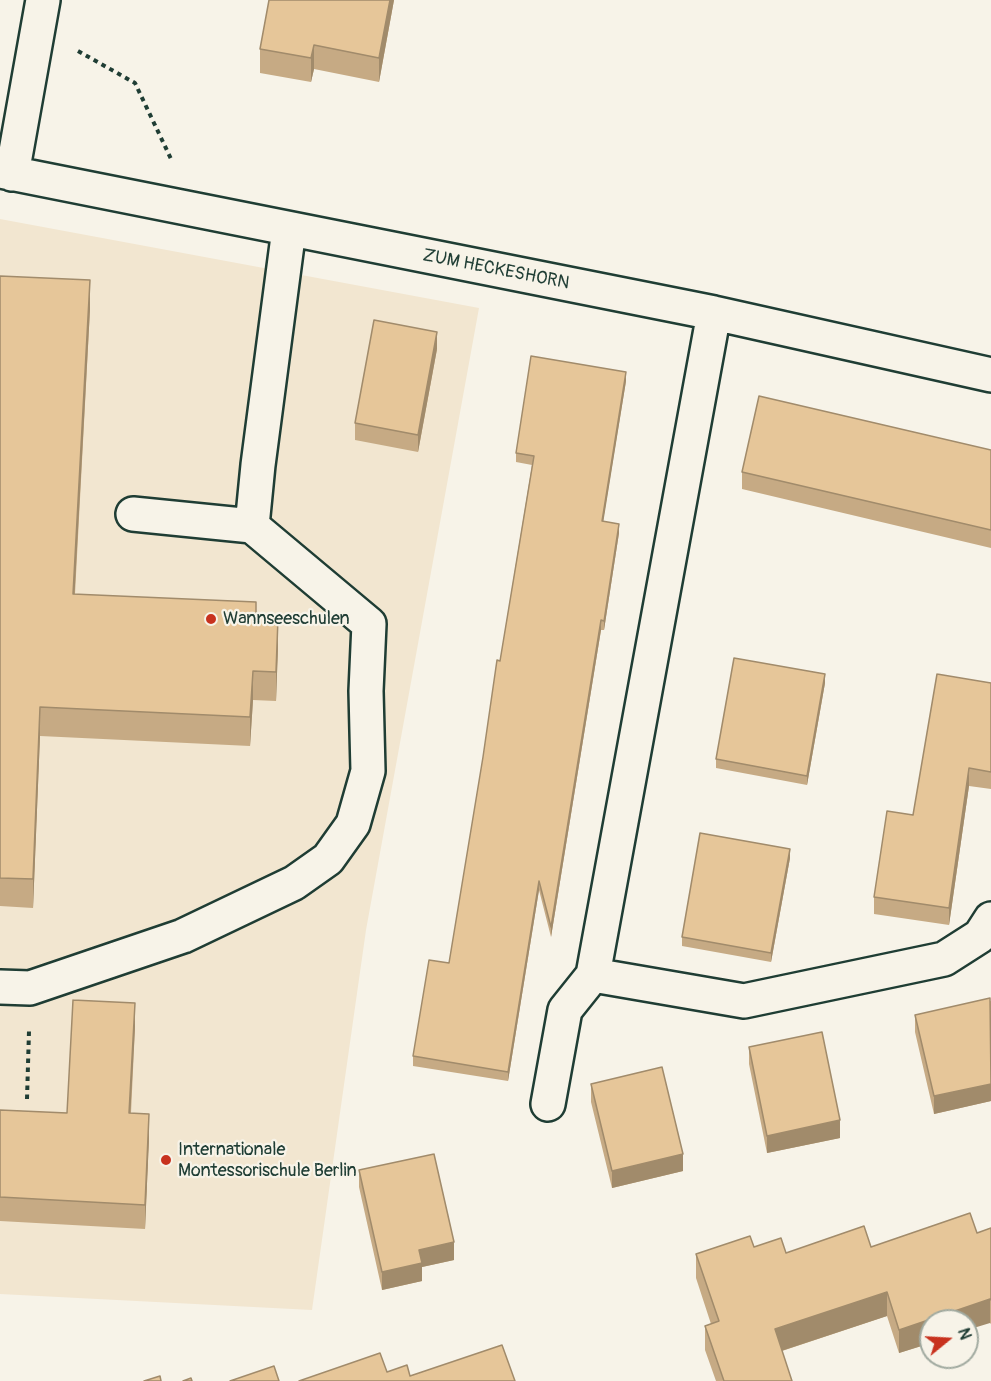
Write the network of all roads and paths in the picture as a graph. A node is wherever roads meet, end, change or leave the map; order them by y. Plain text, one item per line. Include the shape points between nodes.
1 (40, 15) edge
2 (6, 172) edge
3 (195, 210) junction
4 (289, 229) junction
5 (714, 313) junction
6 (991, 375) edge
7 (133, 514) dead end
8 (252, 525) junction
9 (991, 919) edge
10 (593, 975) junction
11 (15, 987) edge
12 (27, 1099) dead end
13 (548, 1104) dead end

1 - 2 street
1 - 3 path via 135,83
2 - 3 street, ZUM HECKESHORN
3 - 4 street, ZUM HECKESHORN
4 - 5 street, ZUM HECKESHORN
4 - 8 street
5 - 6 street, ZUM HECKESHORN
5 - 10 street
7 - 8 street
8 - 11 street via 369,624 368,771 353,824 328,859 294,883 183,936
9 - 10 street via 980,936 944,960 744,1001
10 - 13 street via 565,1010
11 - 12 path

